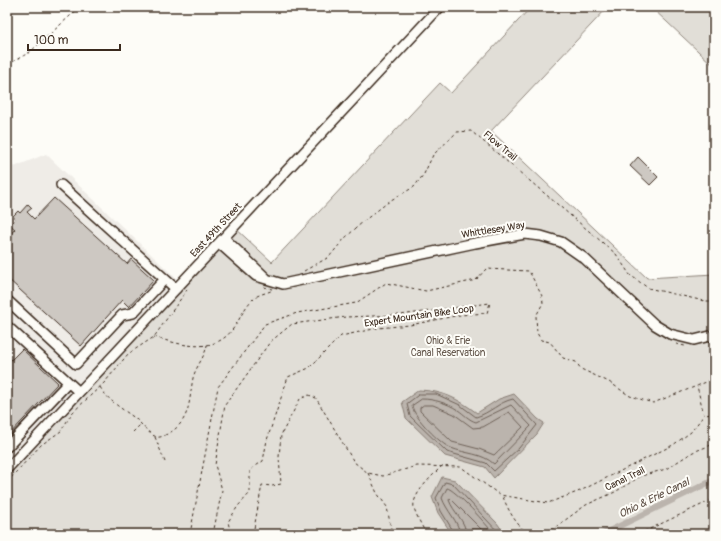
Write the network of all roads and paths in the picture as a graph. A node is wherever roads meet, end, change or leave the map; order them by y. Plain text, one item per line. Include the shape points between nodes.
1 (80, 7) edge
2 (440, 7) edge
3 (7, 65) edge
4 (61, 185) dead end
5 (221, 240) junction
6 (302, 272) dead end
7 (165, 279) junction
8 (192, 283) dead end
9 (265, 283) junction
10 (176, 289) junction
11 (274, 290) junction
12 (278, 290) dead end
13 (7, 300) edge
14 (714, 301) edge
15 (7, 326) edge
16 (714, 335) edge
17 (154, 337) junction
18 (207, 345) junction
19 (714, 374) edge
20 (68, 383) junction
21 (697, 386) junction
22 (100, 387) junction
23 (79, 392) junction
24 (714, 414) edge
25 (704, 415) junction
26 (141, 423) junction
27 (133, 432) dead end
28 (155, 436) junction
29 (714, 444) edge
30 (7, 447) edge
31 (164, 462) dead end
32 (442, 467) junction
33 (7, 469) edge
34 (368, 473) junction
35 (7, 482) edge
36 (503, 496) junction
37 (714, 499) edge
38 (190, 534) edge
39 (214, 534) edge
40 (231, 534) edge
41 (253, 534) edge
42 (392, 534) edge
43 (426, 534) edge
44 (528, 534) edge
45 (546, 534) edge
46 (639, 534) edge

1 - 3 path via 30,52
2 - 5 street, East 49th Street
4 - 7 street
5 - 9 street
5 - 10 street, East 49th Street
6 - 14 path, Flow Trail via 328,257 365,220 391,200 414,187 424,174 432,155 456,132 470,131 616,254 630,275 648,288
7 - 10 street
7 - 13 street via 133,313 122,315 76,364
8 - 17 path
9 - 11 path
9 - 16 street, Whittlesey Way via 283,284 525,234 561,242 584,258 655,325 670,334 694,340
10 - 23 street, East 49th Street
11 - 12 path
11 - 18 path via 254,297 227,335
15 - 20 street
17 - 18 path via 182,345
17 - 22 path via 128,354
18 - 28 path via 206,352 196,369 187,415 175,429 159,437
19 - 21 path
20 - 23 street
20 - 30 street
21 - 25 path
21 - 38 path via 653,403 630,396 609,382 581,369 576,362 564,358 550,342 541,340 537,333 536,316 543,303 529,271 486,269 476,280 426,291 386,283 356,303 297,313 265,324 218,388
22 - 26 path via 110,401
22 - 35 path via 72,413 61,431 41,445
23 - 33 street, East 49th Street
24 - 25 path
25 - 36 path via 691,432 673,445 580,491 548,503
26 - 27 path
26 - 28 path
28 - 31 path
29 - 45 path, Canal Trail via 693,452 666,469 641,476 586,506
32 - 34 path via 417,466 383,476
32 - 36 path via 461,467
32 - 43 path via 428,480 415,499 414,506
34 - 41 path via 354,462 316,398 309,395 300,399 281,435 281,484 262,485
34 - 42 path via 377,493 388,507
36 - 44 path via 509,512
37 - 46 path
39 - 40 path, Expert Mountain Bike Loop via 222,490 215,465 225,405 270,342 292,324 346,317 400,315 490,303 487,313 460,315 341,336 309,368 288,377 267,440 263,461 250,470 250,493 228,522

